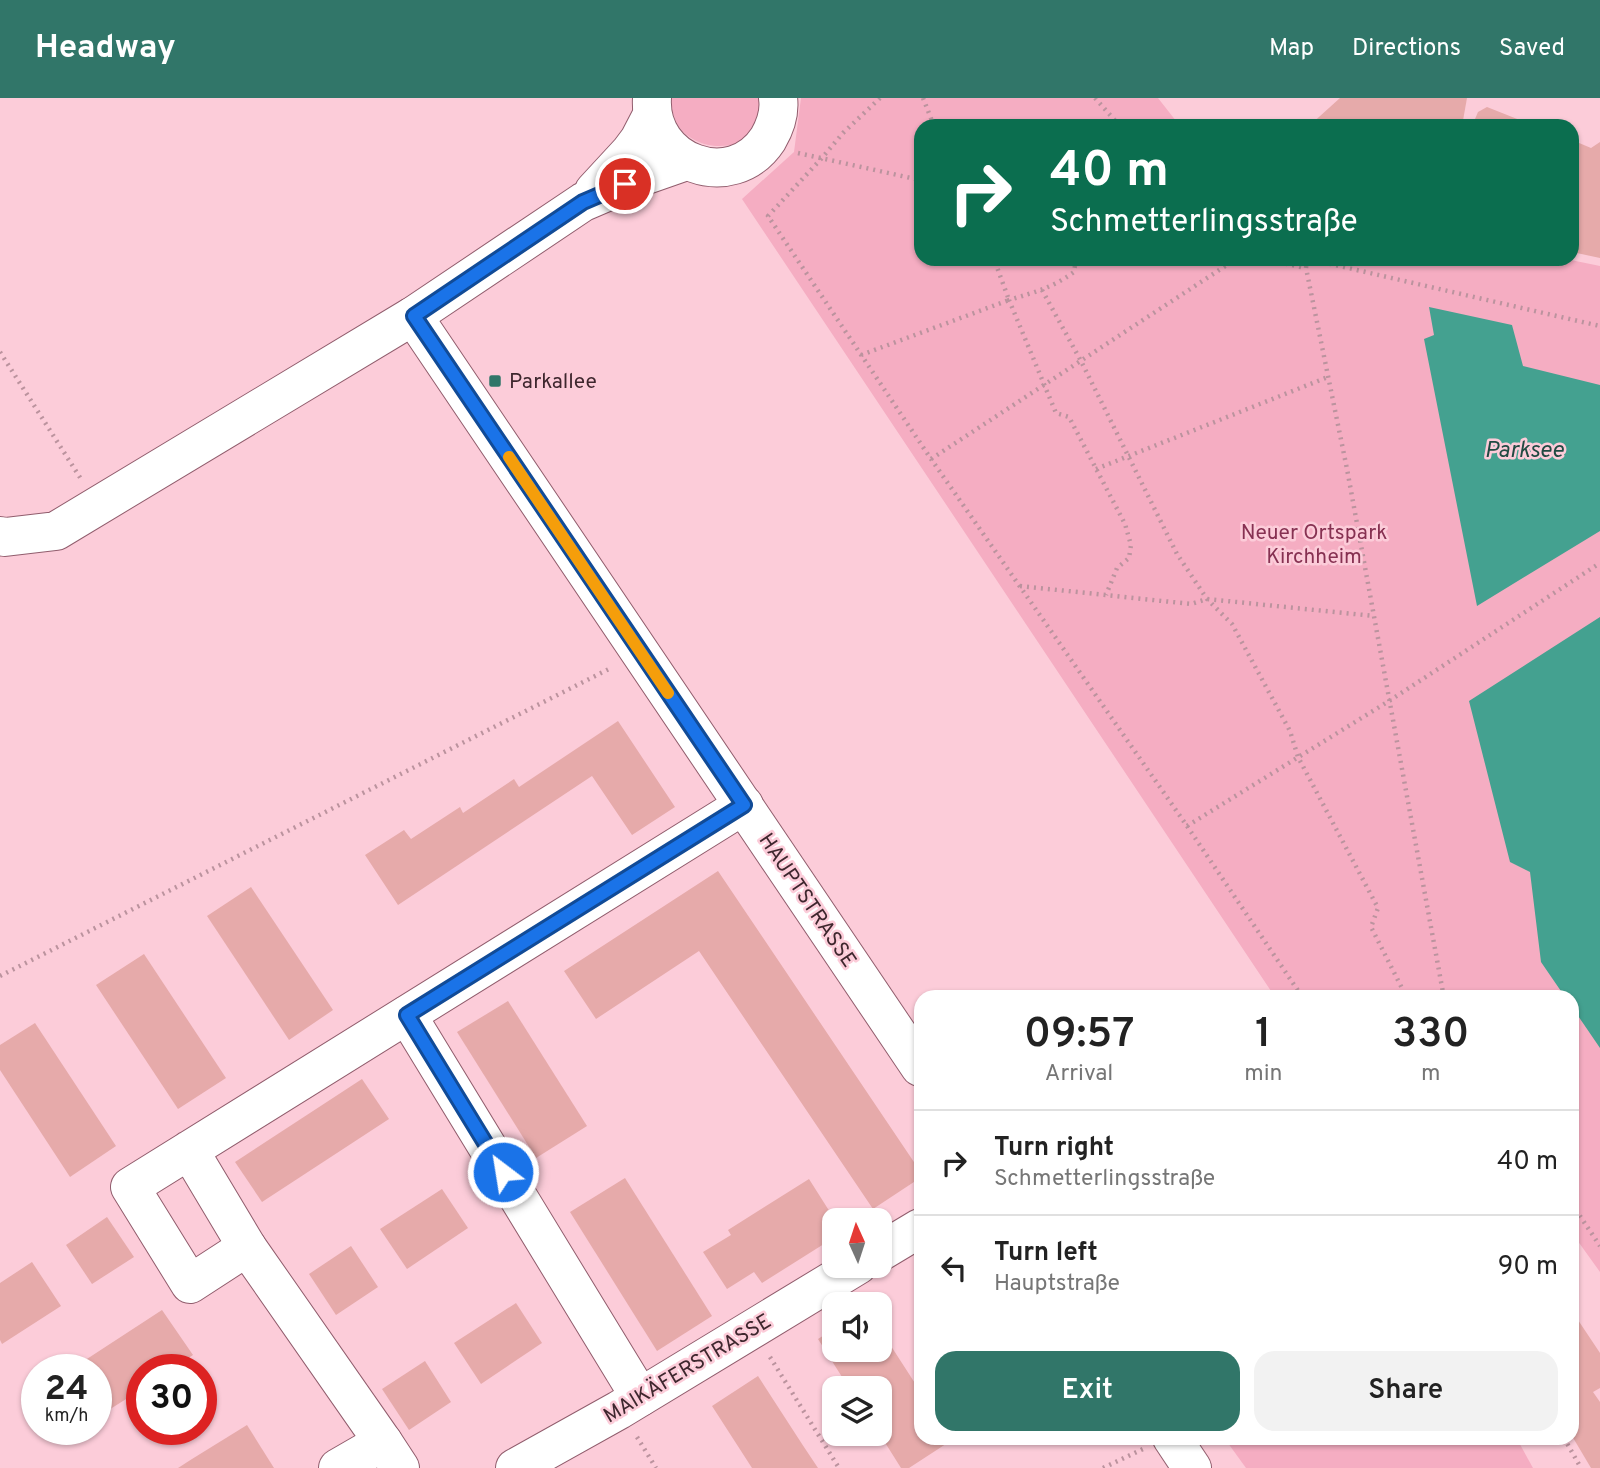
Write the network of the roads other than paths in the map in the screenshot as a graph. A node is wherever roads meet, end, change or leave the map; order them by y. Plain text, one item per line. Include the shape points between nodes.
1 (778, 98) edge
2 (652, 107) edge
3 (687, 161) junction
4 (583, 202) junction
5 (414, 316) junction
6 (2, 541) edge
7 (744, 805) junction
8 (407, 1015) junction
9 (914, 1058) edge
10 (189, 1150) junction
11 (914, 1232) edge
12 (892, 1245) edge
13 (247, 1247) junction
14 (837, 1278) edge
15 (640, 1397) junction
16 (1161, 1445) edge
17 (391, 1455) edge
18 (338, 1468) edge
19 (515, 1468) edge
20 (1192, 1468) edge

1 - 3 street via 772,132 754,154 714,168
2 - 3 street via 664,142
2 - 4 street via 639,141
3 - 4 street
4 - 5 street
5 - 6 street via 56,531
5 - 7 street, HAUPTSTRASSE
7 - 8 street
7 - 9 street, HAUPTSTRASSE
8 - 10 street
8 - 15 street
10 - 13 street
10 - 13 street via 130,1187 190,1284
11 - 12 street
13 - 17 street
14 - 15 street, MAIKÄFERSTRASSE
15 - 19 street, MAIKÄFERSTRASSE
16 - 20 street
17 - 18 street

